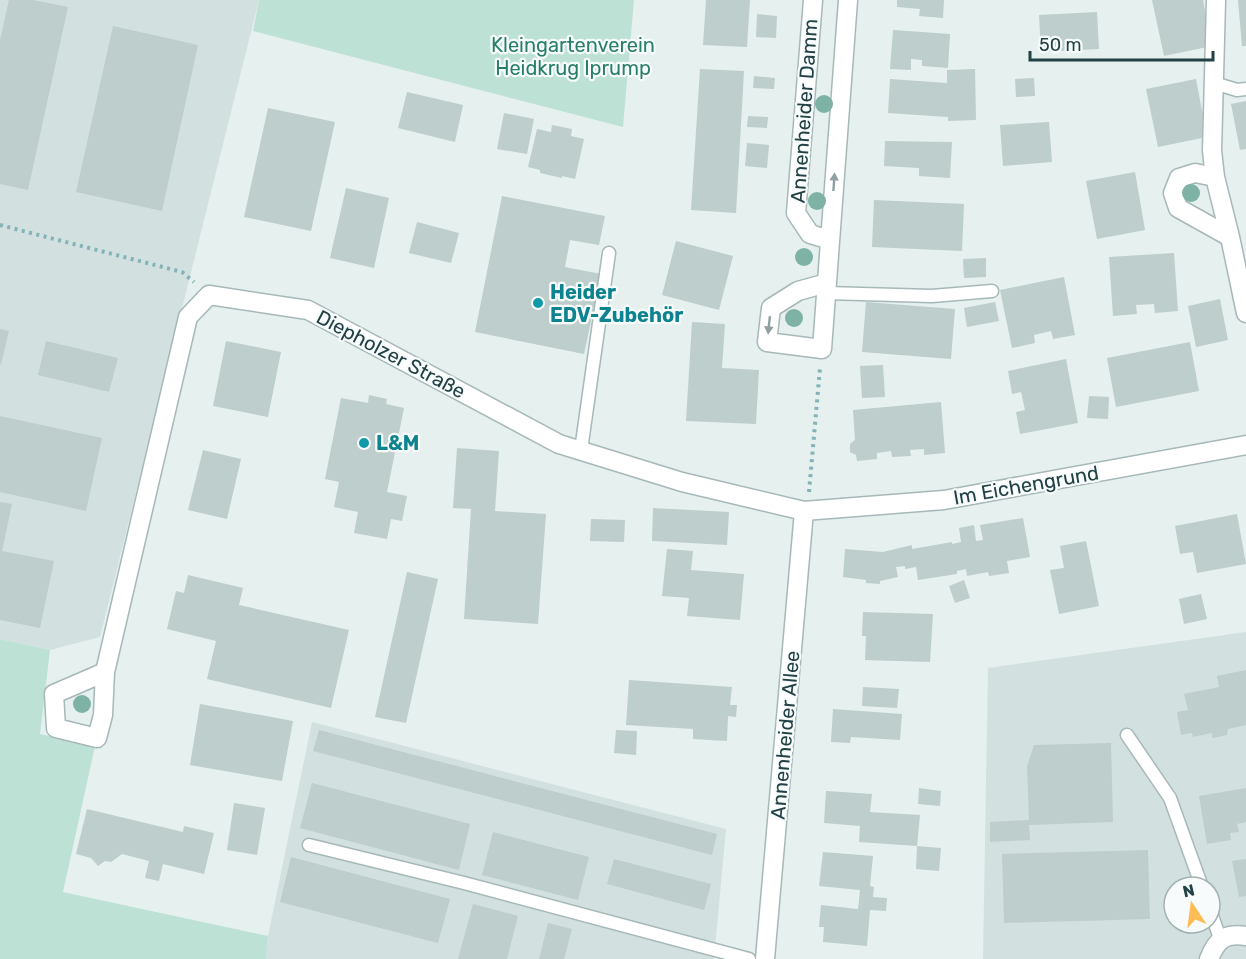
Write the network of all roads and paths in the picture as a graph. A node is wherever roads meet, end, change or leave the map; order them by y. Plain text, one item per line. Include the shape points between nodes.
1 (813, 0) edge
2 (848, 0) edge
3 (1216, 1) edge
4 (1214, 83) junction
5 (1246, 89) edge
6 (1215, 177) junction
7 (0, 225) edge
8 (1230, 237) junction
9 (830, 240) junction
10 (609, 253) dead end
11 (826, 288) junction
12 (992, 291) dead end
13 (209, 295) junction
14 (1246, 313) edge
15 (821, 358) junction
16 (1246, 445) edge
17 (581, 450) junction
18 (804, 511) junction
19 (105, 672) dead end
20 (1127, 735) dead end
21 (309, 845) dead end
22 (1198, 875) edge
23 (1219, 935) edge
24 (1246, 936) edge
25 (1221, 940) junction
26 (749, 959) edge
27 (765, 959) edge
28 (1209, 959) edge

1 - 9 street, Annenheider Damm via 796,213 810,234
9 -> 2 street, Annenheider Damm
3 - 4 street
4 - 5 lane
4 - 6 street
6 - 8 street
6 - 8 street via 1195,172 1179,178 1173,193 1178,208
7 - 13 path via 182,272
8 - 14 street
9 - 11 street, Annenheider Damm
10 - 17 lane
11 - 12 lane via 932,296
11 - 15 street, Annenheider Damm
11 -> 15 street via 798,291 771,308 767,342
13 - 17 street, Diepholzer Straße via 308,310 559,444
13 - 19 street via 188,317
15 - 18 path via 811,484
16 - 18 street, Im Eichengrund via 944,500
17 - 18 street, Diepholzer Straße via 682,482
18 - 27 street, Annenheider Allee
20 - 22 lane via 1170,798
21 - 26 lane
23 - 25 lane
24 - 25 street via 1232,934
25 - 28 street

